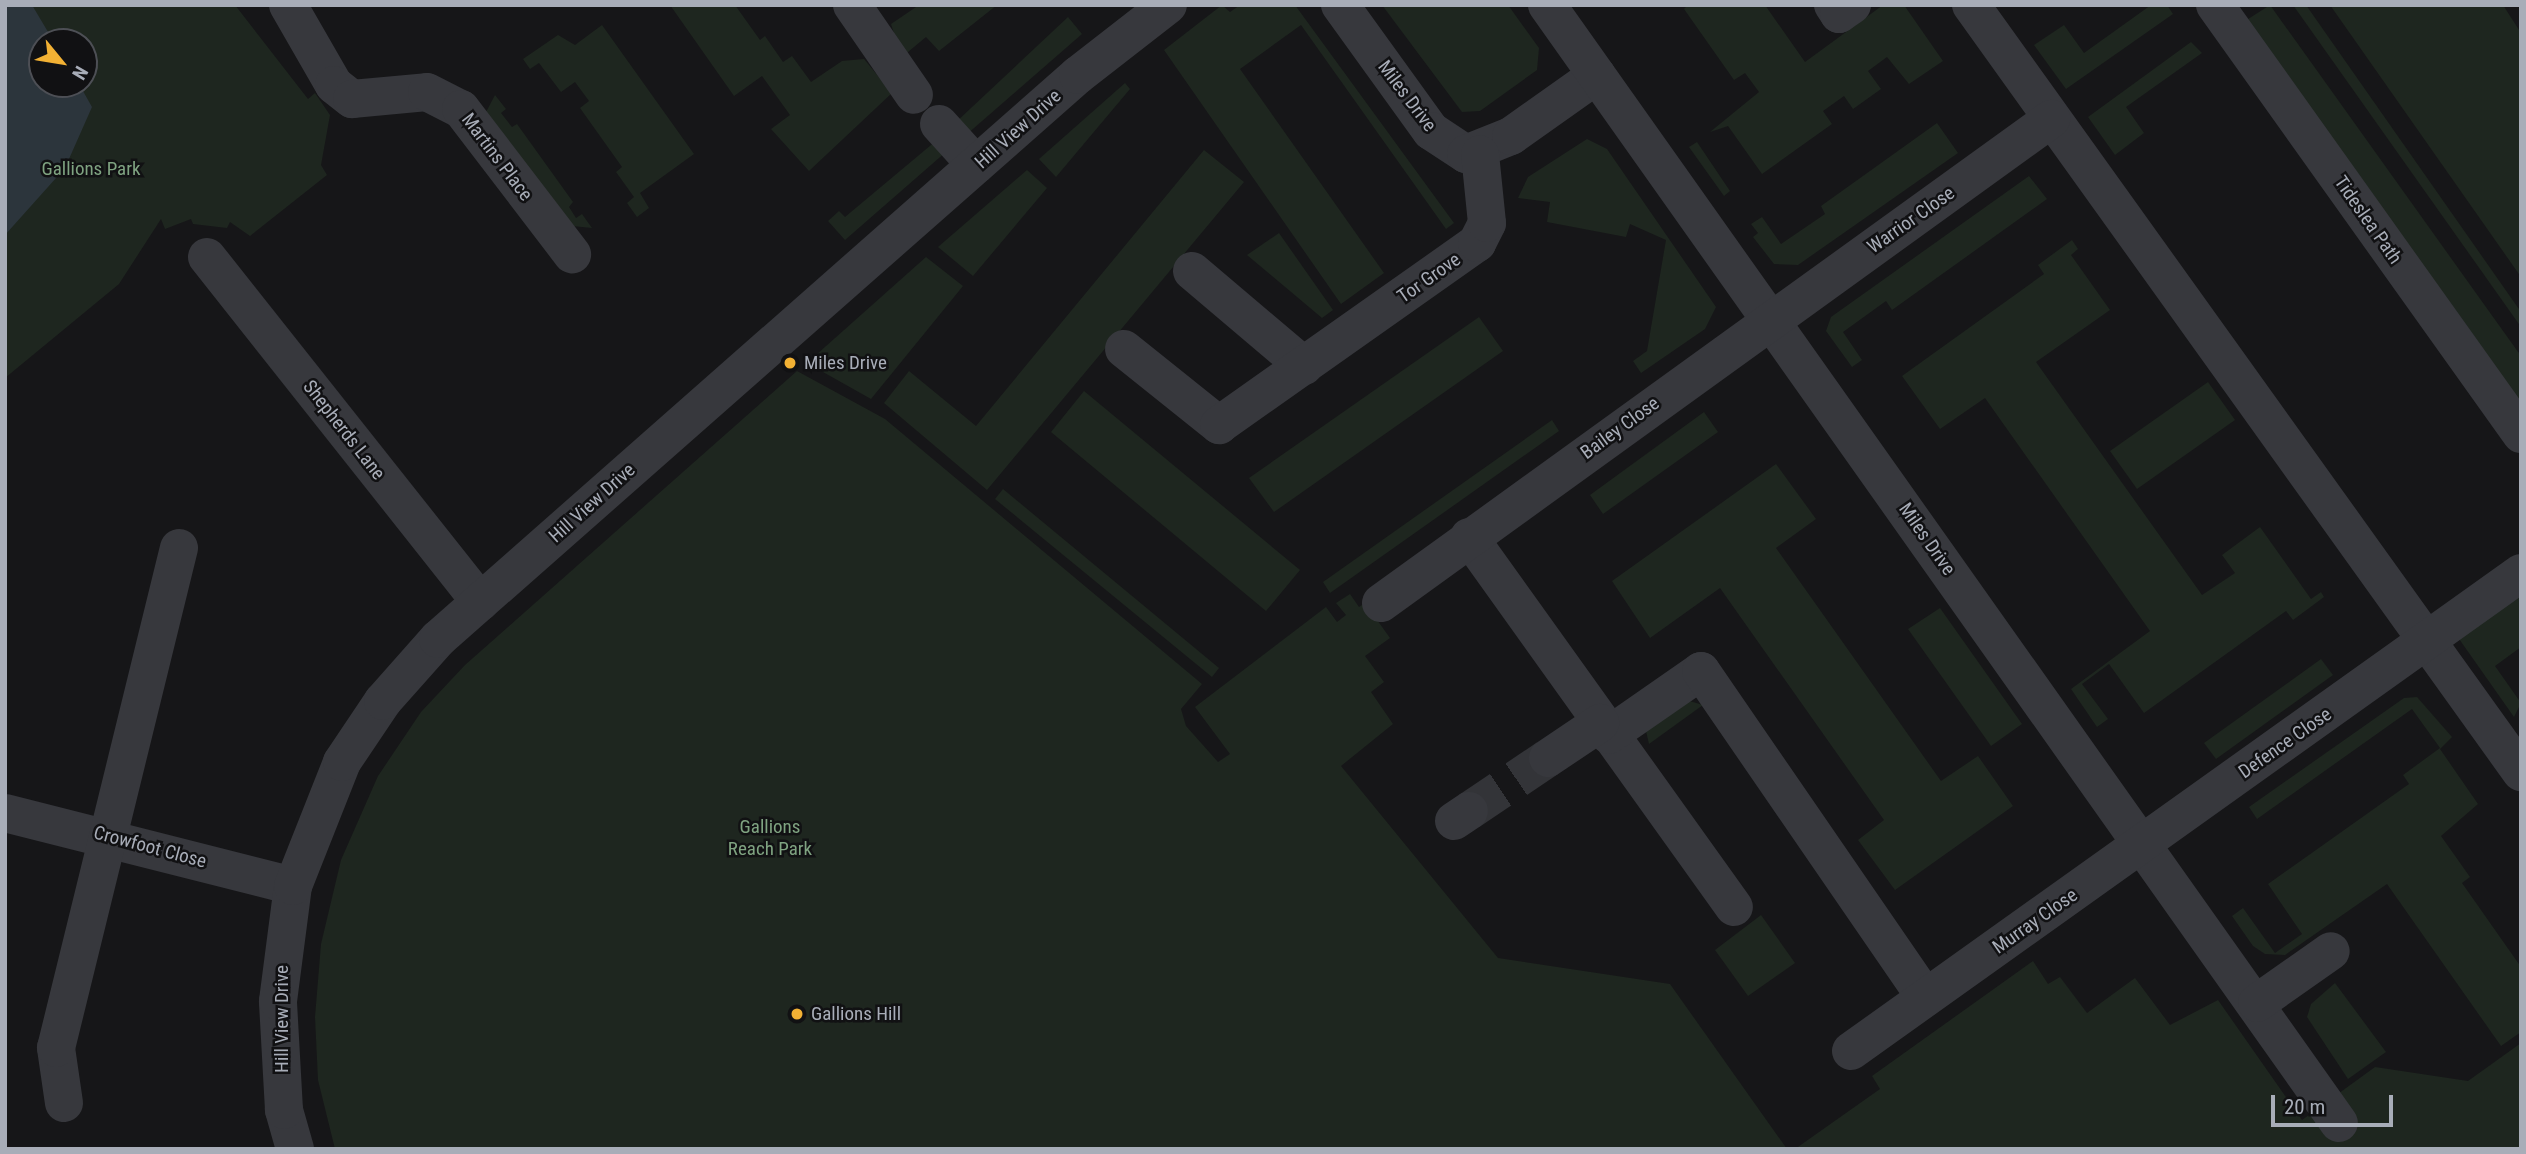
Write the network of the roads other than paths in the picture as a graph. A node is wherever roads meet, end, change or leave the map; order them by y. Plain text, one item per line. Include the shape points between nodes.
1 (288, 5) edge
2 (852, 5) edge
3 (1168, 5) edge
4 (1340, 5) edge
5 (1547, 5) edge
6 (1833, 5) edge
7 (1852, 5) edge
8 (1971, 5) edge
9 (2215, 5) edge
10 (1597, 75) junction
11 (914, 95) dead end
12 (2051, 120) junction
13 (939, 124) dead end
14 (1480, 153) junction
15 (976, 165) junction
16 (572, 254) dead end
17 (207, 257) dead end
18 (1192, 271) dead end
19 (1771, 320) junction
20 (1124, 349) dead end
21 (1304, 366) junction
22 (2521, 434) edge
23 (1469, 537) junction
24 (180, 548) dead end
25 (2521, 573) edge
26 (480, 602) junction
27 (1381, 603) dead end
28 (2426, 643) junction
29 (1604, 729) junction
30 (1548, 758) tunnel mouth
31 (2521, 772) edge
32 (5, 813) edge
33 (106, 834) junction
34 (2144, 844) junction
35 (293, 886) junction
36 (1734, 907) dead end
37 (2331, 951) dead end
38 (1926, 997) junction
39 (2257, 1003) junction
40 (1851, 1051) dead end
41 (64, 1103) dead end
42 (2339, 1123) dead end
43 (284, 1147) edge

1 - 16 street, Martins Place via 334,85 352,99 427,92 461,109
2 - 11 street
3 - 15 street, Hill View Drive
4 - 14 street, Miles Drive via 1431,131 1450,148
5 - 10 street, Miles Drive
6 - 7 street via 1839,15
8 - 12 street
9 - 22 street, Tideslea Path
10 - 14 street
10 - 19 street, Miles Drive
12 - 19 street, Warrior Close
12 - 28 street
13 - 15 street
14 - 21 street, Tor Grove via 1487,223 1477,243
15 - 26 street, Hill View Drive
17 - 26 street, Shepherds Lane
18 - 21 street
19 - 23 street, Bailey Close
19 - 34 street, Miles Drive
20 - 21 street, Tor Grove via 1219,425
23 - 27 street, Bailey Close
23 - 29 street
24 - 33 street
25 - 28 street
26 - 35 street, Hill View Drive via 383,701 342,762
28 - 31 street
28 - 34 street, Defence Close
29 - 30 street
29 - 36 street
29 - 38 street via 1701,671
32 - 33 street, Crowfoot Close
33 - 35 street, Crowfoot Close
33 - 41 street via 56,1048
34 - 38 street, Murray Close
34 - 39 street, Miles Drive
35 - 43 street, Hill View Drive via 278,1001
37 - 39 street
38 - 40 street, Murray Close
39 - 42 street, Miles Drive

